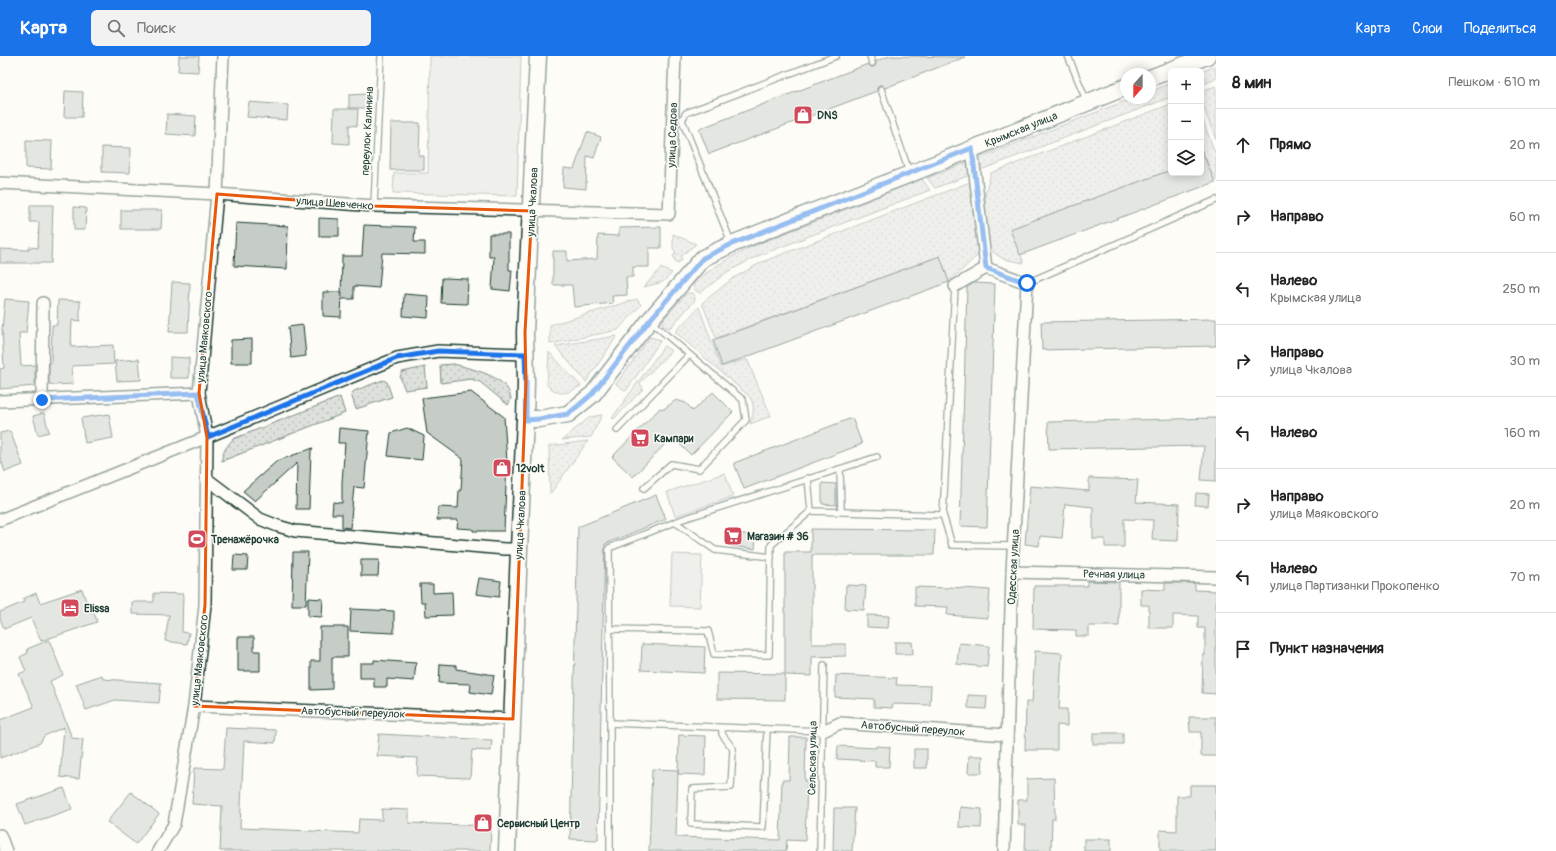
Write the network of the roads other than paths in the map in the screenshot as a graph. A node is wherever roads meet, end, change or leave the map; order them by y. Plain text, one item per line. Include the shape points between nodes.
1 (222, 56) edge
2 (381, 56) edge
3 (538, 56) edge
4 (675, 56) edge
5 (836, 56) edge
6 (870, 56) edge
7 (1068, 56) edge
8 (1207, 56) edge
9 (872, 63) dead end
10 (1156, 76) edge
11 (881, 89) dead end
12 (1120, 89) edge
13 (1087, 102) junction
14 (972, 148) junction
15 (910, 174) junction
16 (0, 183) edge
17 (217, 194) junction
18 (1216, 200) edge
19 (374, 206) junction
20 (532, 211) junction
21 (670, 214) joint
22 (732, 244) junction
23 (986, 268) junction
24 (1027, 283) junction
25 (954, 286) joint
26 (43, 303) dead end
27 (649, 321) junction
28 (525, 354) junction
29 (689, 355) junction
30 (198, 393) junction
31 (42, 400) junction
32 (0, 401) edge
33 (526, 420) junction
34 (617, 430) dead end
35 (208, 437) junction
36 (877, 457) dead end
37 (840, 469) junction
38 (808, 478) junction
39 (207, 479) junction
40 (644, 488) dead end
41 (841, 511) junction
42 (811, 512) junction
43 (943, 515) junction
44 (0, 520) edge
45 (675, 522) junction
46 (1014, 546) junction
47 (519, 549) junction
48 (771, 557) junction
49 (1012, 572) junction
50 (1216, 577) edge
51 (610, 629) junction
52 (824, 665) dead end
53 (194, 706) junction
54 (513, 719) junction
55 (610, 723) junction
56 (722, 728) junction
57 (766, 730) junction
58 (823, 731) junction
59 (1006, 735) junction
60 (0, 836) edge
61 (6, 851) edge
62 (158, 851) edge
63 (507, 851) edge
64 (610, 851) edge
65 (820, 851) edge
66 (1004, 851) edge

1 - 17 street, улица Маяковского
2 - 19 lane, переулок Калинина
3 - 20 main road, улица Чкалова
4 - 21 street, улица Седова
5 - 22 lane via 686,113 682,120
6 - 9 lane
7 - 13 lane
8 - 10 main road
11 - 15 lane
12 - 13 main road, Крымская улица
13 - 14 main road, Крымская улица
14 - 15 main road, Крымская улица
14 - 23 street
15 - 22 main road, Крымская улица
16 - 17 street, улица Шевченко
17 - 19 street, улица Шевченко
17 - 30 street, улица Маяковского
18 - 24 lane
19 - 20 street, улица Шевченко
20 - 21 street, улица Шевченко
20 - 28 main road, улица Чкалова
22 - 27 main road, Крымская улица via 703,258
23 - 24 street
23 - 25 street
24 - 46 street, Одесская улица
25 - 43 lane
26 - 31 street
27 - 29 lane
27 - 33 main road, Крымская улица via 592,394 578,406 568,414
28 - 33 main road, улица Чкалова
28 - 35 street via 438,351 397,358
29 - 34 lane
29 - 40 lane via 743,400 746,420 699,469 671,464
30 - 31 street
30 - 35 street, улица Маяковского
31 - 32 street
33 - 47 main road, улица Чкалова
35 - 39 street, улица Маяковского
35 - 44 street
36 - 37 lane
37 - 38 lane
37 - 41 lane
38 - 42 lane
38 - 45 lane
39 - 47 street via 260,519 295,531
39 - 53 street, улица Маяковского via 205,605
41 - 42 lane
41 - 43 lane
42 - 48 lane via 771,545
43 - 46 lane via 952,545
45 - 48 lane via 715,550
45 - 51 lane via 609,548
46 - 49 street, Одесская улица
47 - 54 main road, улица Чкалова
48 - 51 lane via 770,655 714,654 708,631
49 - 50 street, Речная улица
49 - 59 street, Одесская улица
51 - 55 lane
52 - 58 lane, Сельская улица
53 - 54 street, Автобусный переулок
53 - 62 street, улица Маяковского via 174,824
54 - 63 main road, улица Чкалова
55 - 56 lane
55 - 64 lane
56 - 57 lane
56 - 57 lane via 722,734 733,749 731,787 692,789 691,824 763,827
57 - 58 lane
58 - 59 street, Автобусный переулок via 840,723
58 - 65 lane, Сельская улица
59 - 66 street, Одесская улица
60 - 61 street

